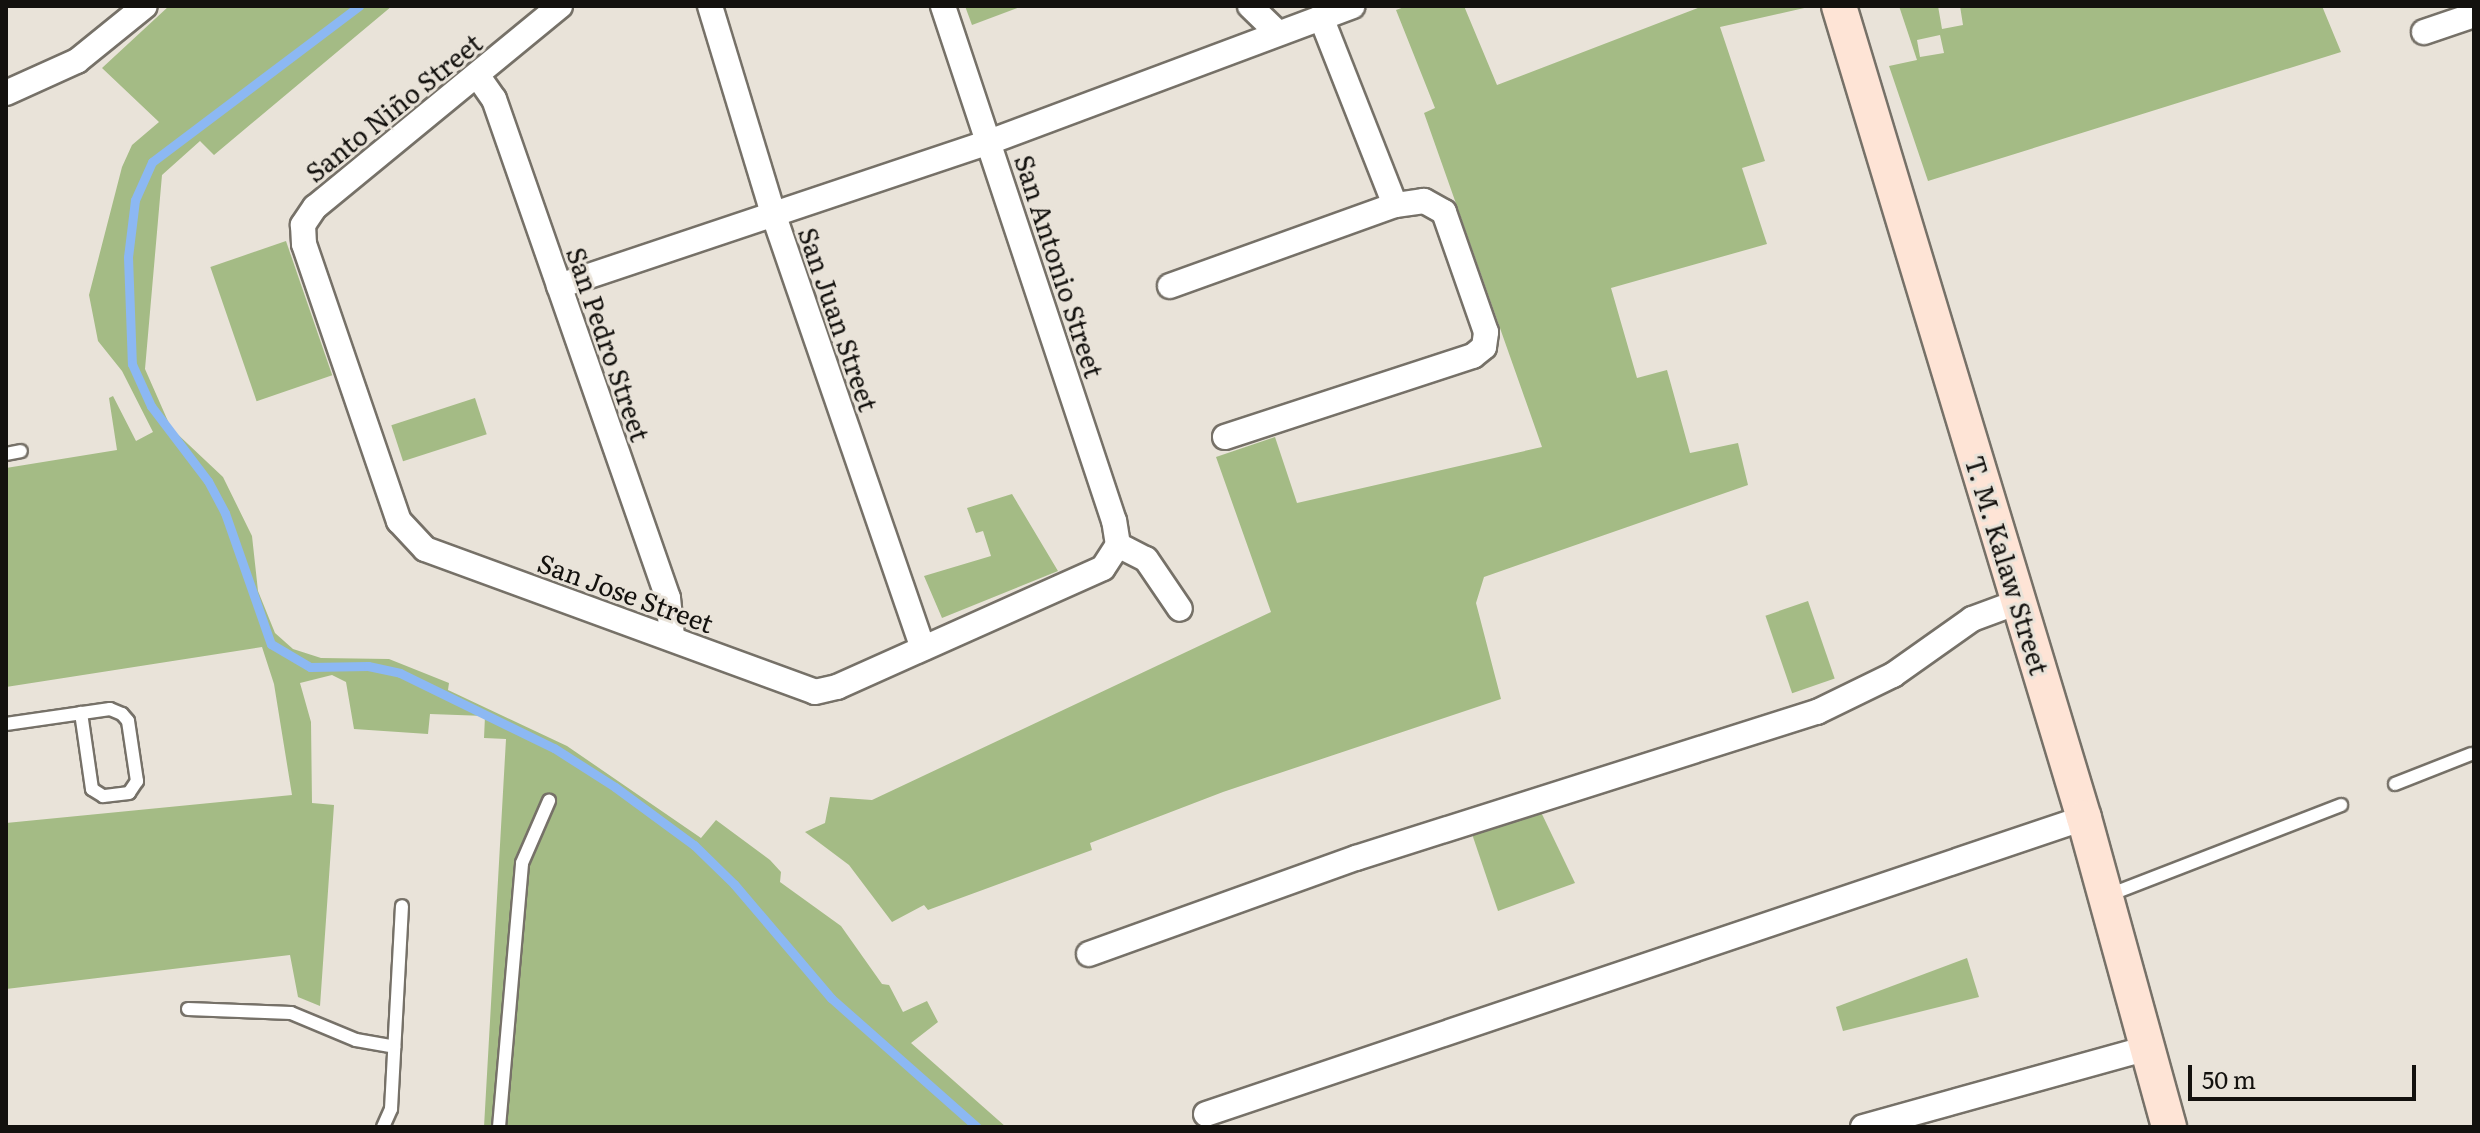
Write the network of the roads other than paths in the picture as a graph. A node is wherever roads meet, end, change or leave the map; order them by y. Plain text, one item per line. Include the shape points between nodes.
1 (145, 6) edge
2 (560, 6) edge
3 (710, 6) edge
4 (943, 6) edge
5 (1250, 6) edge
6 (1352, 6) edge
7 (1839, 6) edge
8 (2474, 15) edge
9 (1321, 17) junction
10 (1277, 32) junction
11 (2424, 32) dead end
12 (477, 75) junction
13 (6, 93) edge
14 (989, 142) junction
15 (1395, 205) junction
16 (774, 216) junction
17 (303, 225) joint
18 (559, 286) junction
19 (1170, 286) dead end
20 (1225, 437) dead end
21 (21, 451) dead end
22 (6, 454) edge
23 (1118, 545) junction
24 (2018, 602) junction
25 (1180, 609) dead end
26 (672, 637) junction
27 (923, 648) junction
28 (81, 713) junction
29 (6, 724) edge
30 (2471, 754) dead end
31 (2395, 784) dead end
32 (549, 801) dead end
33 (2341, 805) dead end
34 (2084, 818) junction
35 (2106, 896) junction
36 (402, 906) dead end
37 (1089, 954) dead end
38 (188, 1009) dead end
39 (394, 1047) junction
40 (2148, 1048) junction
41 (1206, 1114) dead end
42 (383, 1127) edge
43 (499, 1127) edge
44 (1863, 1127) edge
45 (2169, 1127) edge

1 - 13 street via 77,61
2 - 12 street, Santo Niño Street
3 - 16 street, San Juan Street
4 - 14 street, San Antonio Street
5 - 10 street
6 - 9 street
7 - 24 street, T. M. Kalaw Street
8 - 11 street
9 - 10 street
9 - 15 street
10 - 14 street
12 - 17 street, Santo Niño Street via 315,207
12 - 18 street, San Pedro Street via 494,99
14 - 16 street
14 - 23 street, San Antonio Street
15 - 19 street
15 - 20 street via 1424,201 1444,212 1486,332 1484,347 1473,356
16 - 18 street
16 - 27 street, San Juan Street
17 - 26 street, San Jose Street via 304,244 409,537 425,549
18 - 26 street, San Pedro Street via 668,598
21 - 22 lane
23 - 25 street via 1146,559
23 - 27 street, San Jose Street via 1103,568
24 - 34 street, T. M. Kalaw Street
24 - 37 street via 1972,619 1893,675 1817,712 1367,854
26 - 27 street, San Jose Street via 815,692
28 - 28 lane via 92,789 103,796 129,793 137,781 128,721 110,709
28 - 29 lane
30 - 31 lane
32 - 43 lane via 522,863
33 - 35 lane
34 - 35 street, T. M. Kalaw Street
34 - 41 street
35 - 40 street, T. M. Kalaw Street
36 - 39 lane
38 - 39 lane via 291,1013 356,1040
39 - 42 lane via 391,1109
40 - 44 street
40 - 45 street, T. M. Kalaw Street

